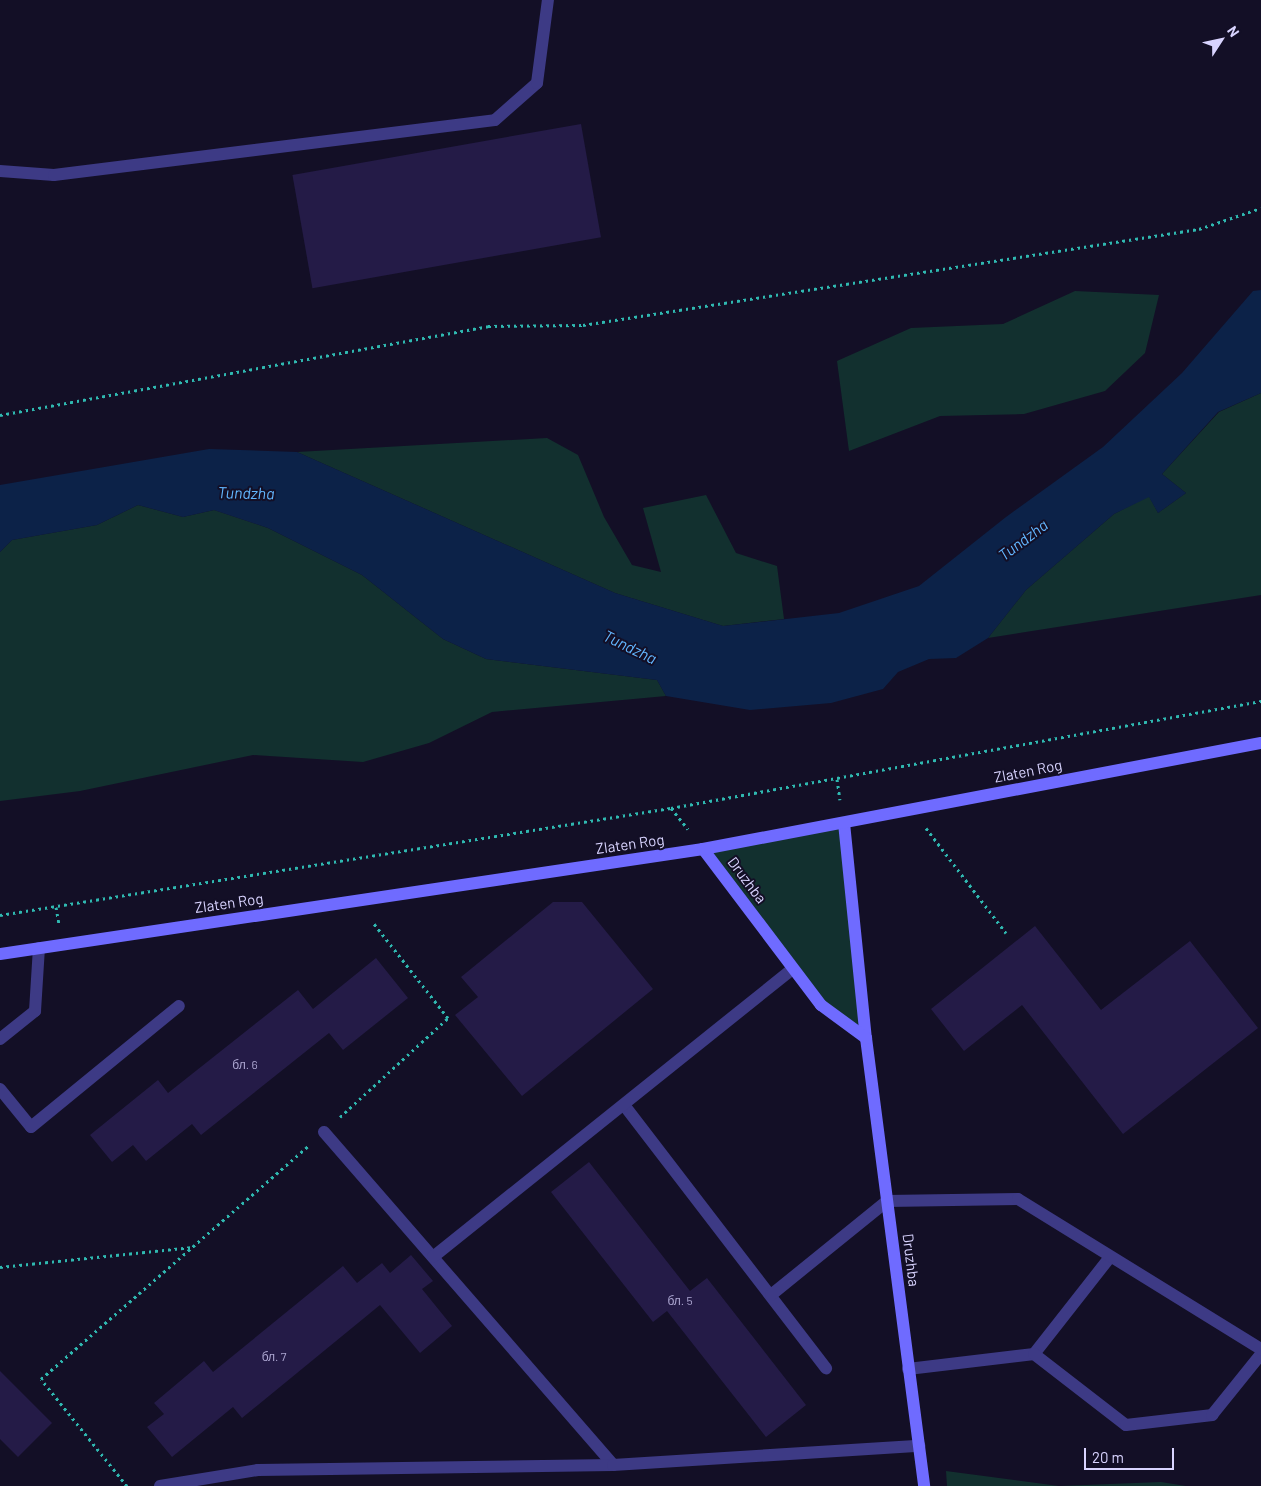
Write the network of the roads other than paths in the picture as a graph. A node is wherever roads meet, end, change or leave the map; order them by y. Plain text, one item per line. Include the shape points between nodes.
1 (548, 0) edge
2 (0, 171) edge
3 (1261, 743) edge
4 (844, 823) junction
5 (703, 849) junction
6 (39, 948) junction
7 (0, 954) edge
8 (793, 969) junction
9 (179, 1006) dead end
10 (866, 1038) junction
11 (0, 1039) edge
12 (0, 1089) edge
13 (624, 1105) junction
14 (324, 1132) road end
15 (887, 1201) junction
16 (1110, 1256) junction
17 (433, 1257) junction
18 (771, 1295) junction
19 (1261, 1349) edge
20 (1034, 1354) junction
21 (1261, 1354) edge
22 (826, 1368) dead end
23 (908, 1369) junction
24 (919, 1446) junction
25 (613, 1465) junction
26 (160, 1486) edge
27 (924, 1486) edge

1 - 2 street via 537,83 495,120 54,175
3 - 4 street, Zlaten Rog
4 - 5 street, Zlaten Rog
4 - 10 street, Druzhba
5 - 6 street, Zlaten Rog
5 - 8 street, Druzhba
6 - 7 street, Zlaten Rog
6 - 11 street via 35,1011
8 - 10 street, Druzhba via 821,1005
8 - 13 street
9 - 12 street via 31,1127
10 - 15 street, Druzhba
13 - 17 street
13 - 18 street
14 - 17 street
15 - 16 street via 1018,1199
15 - 18 street
15 - 23 street, Druzhba
16 - 19 street
16 - 20 street
17 - 25 street
18 - 22 street
20 - 21 street via 1126,1425 1212,1415
20 - 23 street
23 - 24 street, Druzhba
24 - 25 street
24 - 27 street, Druzhba
25 - 26 street via 258,1470

